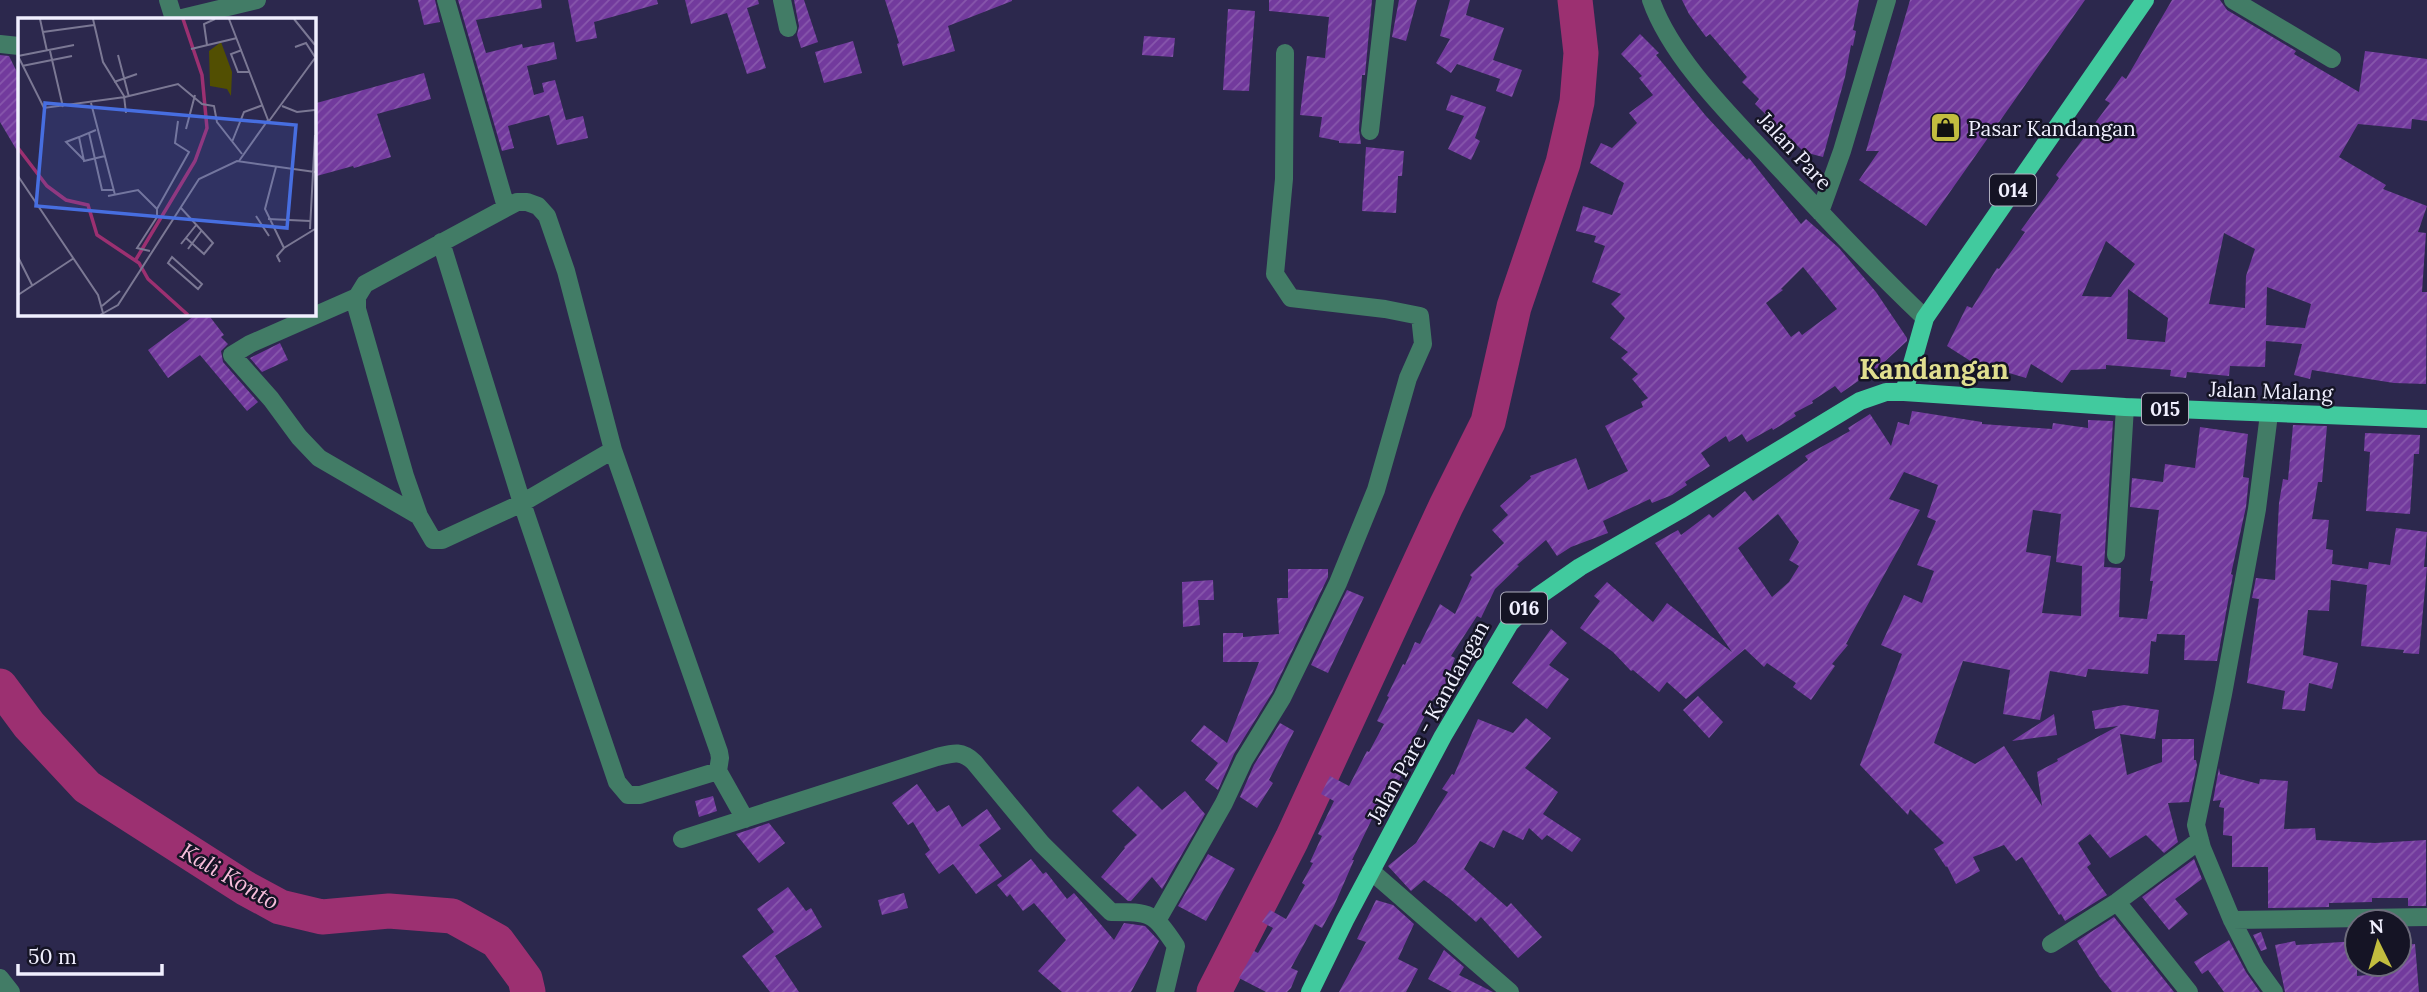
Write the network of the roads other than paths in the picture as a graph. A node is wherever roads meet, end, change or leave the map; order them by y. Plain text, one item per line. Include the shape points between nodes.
1 (168, 0) edge
2 (257, 0) edge
3 (446, 0) edge
4 (782, 0) edge
5 (1385, 0) edge
6 (1651, 0) edge
7 (1887, 0) edge
8 (2145, 0) edge
9 (2234, 0) edge
10 (176, 18) edge
11 (180, 18) edge
12 (788, 28) dead end
13 (0, 44) edge
14 (18, 46) edge
15 (1285, 53) dead end
16 (2332, 60) dead end
17 (1370, 131) dead end
18 (506, 208) junction
19 (1820, 212) junction
20 (441, 242) junction
21 (357, 297) junction
22 (1925, 318) junction
23 (1904, 391) junction
24 (2125, 407) junction
25 (2269, 414) junction
26 (2427, 419) edge
27 (613, 450) junction
28 (522, 503) junction
29 (419, 516) junction
30 (2116, 555) dead end
31 (718, 771) junction
32 (745, 819) junction
33 (682, 839) dead end
34 (2200, 840) junction
35 (1371, 872) junction
36 (2117, 902) junction
37 (2427, 917) edge
38 (1158, 919) junction
39 (2232, 920) junction
40 (2051, 944) dead end
41 (0, 978) edge
42 (11, 992) edge
43 (1165, 992) edge
44 (1310, 992) edge
45 (1510, 992) edge
46 (2189, 992) edge
47 (2274, 992) edge

1 - 10 street
2 - 11 street
3 - 18 street
4 - 12 street
5 - 17 street
6 - 19 street, Jalan Pare via 1666,34 1691,68
7 - 19 street
8 - 22 main road, 014
9 - 16 street
13 - 14 street
15 - 38 street via 1284,179 1275,274 1291,298 1420,316 1423,344 1408,378 1376,490 1338,583 1282,698
18 - 20 street
18 - 27 street via 527,202 547,216
19 - 22 street, Jalan Pare
20 - 21 street via 365,284
20 - 28 street
21 - 29 street
21 - 29 street via 232,355 319,458
22 - 23 main road, 014
23 - 24 main road, Jalan Malang / 015
23 - 35 main road, Jalan Pare - Kandangan / 016 via 1860,401 1580,567 1522,610 1474,681
24 - 25 main road, Jalan Malang / 015
24 - 30 street
25 - 26 main road, Jalan Malang / 015
25 - 34 street via 2257,509 2199,800 2196,825
27 - 28 street
27 - 31 street via 719,752
28 - 29 street via 439,541 430,537
28 - 31 street via 621,789 628,795 640,795
31 - 32 street
32 - 33 street
32 - 38 street via 959,752 974,762 1042,844 1111,912 1138,912
34 - 36 street
34 - 39 street
35 - 44 main road, Jalan Pare - Kandangan / 016
35 - 45 street
36 - 40 street
36 - 46 street
37 - 39 street
38 - 43 street via 1176,946
39 - 47 street
41 - 42 street

